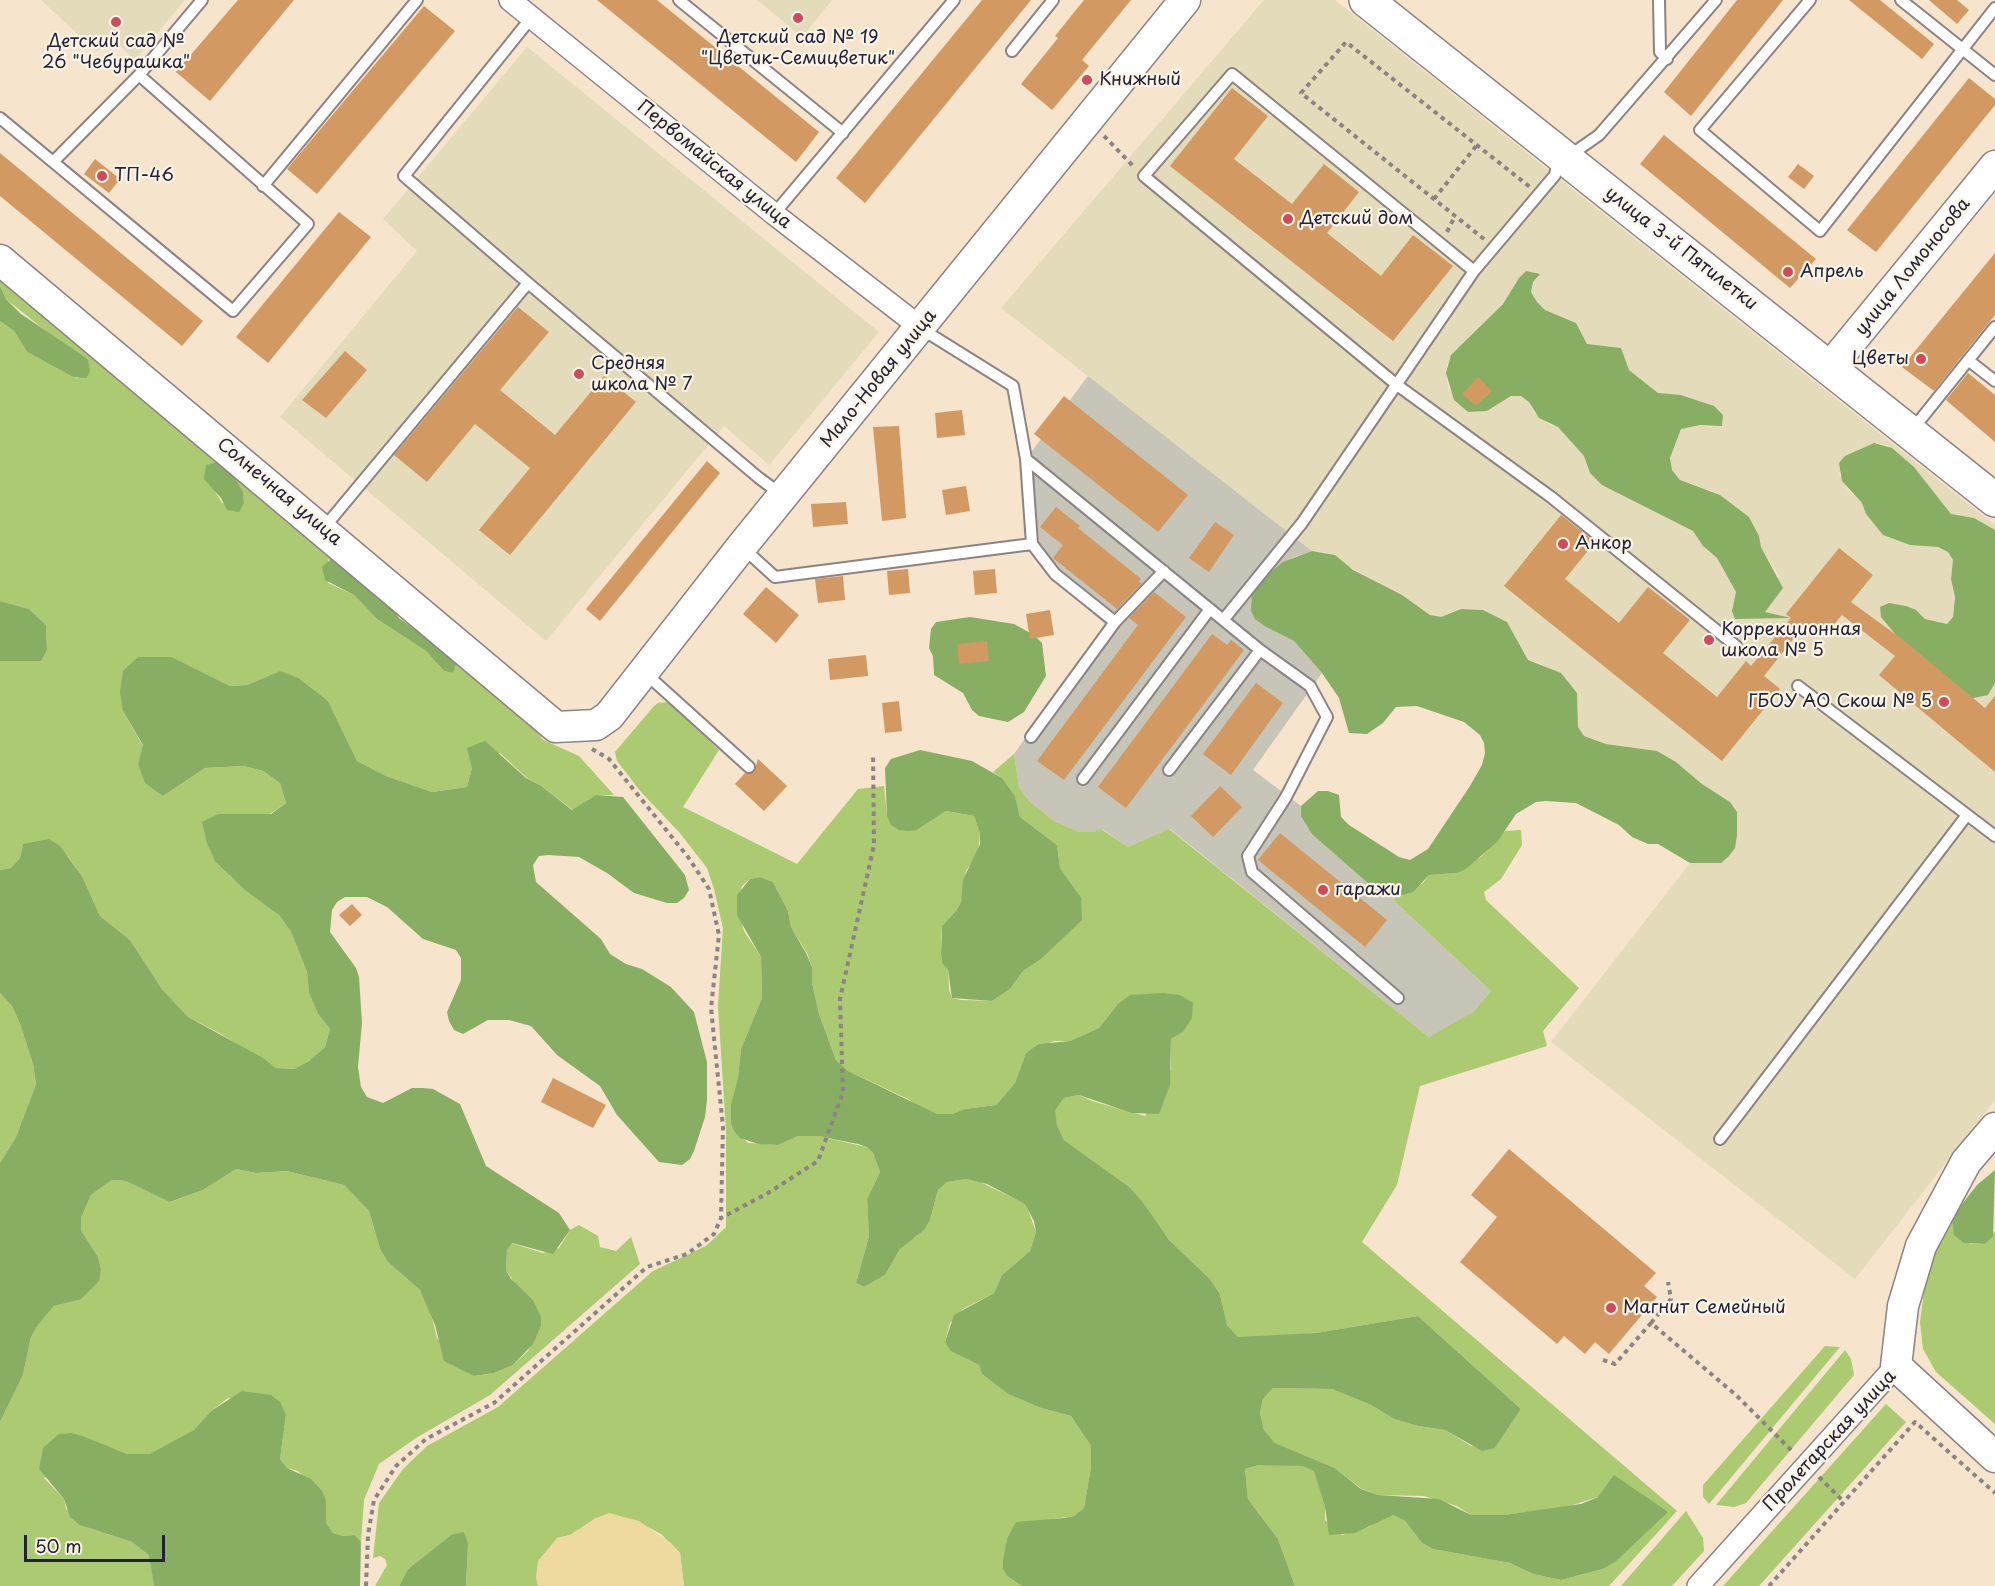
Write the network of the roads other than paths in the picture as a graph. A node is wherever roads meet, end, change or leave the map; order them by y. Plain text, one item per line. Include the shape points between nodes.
1 (202, 0) edge
2 (417, 0) edge
3 (510, 0) edge
4 (680, 0) edge
5 (954, 0) edge
6 (1053, 0) edge
7 (1185, 0) edge
8 (1366, 0) edge
9 (1659, 0) edge
10 (1716, 0) edge
11 (1810, 0) edge
12 (1901, 0) edge
13 (1995, 8) edge
14 (531, 18) junction
15 (1962, 48) junction
16 (1012, 51) dead end
17 (1667, 59) junction
18 (140, 75) junction
19 (1995, 75) edge
20 (0, 118) edge
21 (843, 133) junction
22 (1563, 155) junction
23 (54, 161) junction
24 (1995, 166) edge
25 (262, 186) junction
26 (774, 214) junction
27 (0, 260) edge
28 (1474, 271) junction
29 (528, 283) junction
30 (920, 327) junction
31 (1995, 327) edge
32 (1968, 360) junction
33 (1830, 367) junction
34 (1995, 381) edge
35 (1397, 385) junction
36 (1910, 433) junction
37 (1026, 459) junction
38 (785, 496) junction
39 (1995, 500) edge
40 (323, 529) junction
41 (1032, 544) junction
42 (742, 546) junction
43 (1164, 572) junction
44 (1210, 609) junction
45 (1224, 618) junction
46 (1115, 622) junction
47 (1736, 646) dead end
48 (1260, 650) junction
49 (643, 672) junction
50 (1798, 686) dead end
51 (556, 727) joint
52 (1031, 737) dead end
53 (749, 767) dead end
54 (1169, 770) dead end
55 (1083, 779) dead end
56 (1967, 815) junction
57 (1995, 836) edge
58 (1398, 998) dead end
59 (1995, 1128) edge
60 (1720, 1139) dead end
61 (1896, 1366) junction
62 (1995, 1456) edge
63 (1698, 1586) edge

1 - 18 lane
2 - 25 lane
3 - 14 street, Первомайская улица
4 - 21 lane
5 - 21 lane
6 - 16 lane
7 - 30 street, Мало-Новая улица
8 - 22 main road, улица 3-й Пятилетки
9 - 17 lane via 1660,52
10 - 17 lane
11 - 15 lane via 1700,130 1820,231
12 - 15 lane
13 - 15 lane
14 - 26 street, Первомайская улица
14 - 29 lane via 404,176
15 - 19 lane
17 - 22 lane via 1599,135
18 - 23 lane
18 - 25 lane
20 - 23 lane
21 - 26 lane
22 - 28 lane via 1555,175
22 - 33 main road, улица 3-й Пятилетки
23 - 25 lane via 233,311 308,224
24 - 33 street, улица Ломоносова
26 - 30 street, Первомайская улица
27 - 40 street, Солнечная улица
28 - 35 lane
28 - 35 lane via 1232,74 1144,176
29 - 38 lane
29 - 40 lane
30 - 37 lane via 1013,386
30 - 38 street, Мало-Новая улица
31 - 32 lane
32 - 34 lane
32 - 36 lane
33 - 36 main road, улица 3-й Пятилетки
35 - 45 lane via 1302,523
35 - 47 lane via 1551,497
36 - 39 main road, улица 3-й Пятилетки
37 - 41 lane
37 - 43 lane
38 - 42 street, Мало-Новая улица
40 - 51 street, Солнечная улица
41 - 42 lane via 775,578
41 - 46 lane via 1055,574
42 - 49 street, Мало-Новая улица
43 - 44 lane
43 - 46 lane
44 - 45 lane
44 - 55 lane
45 - 48 lane
46 - 52 lane
48 - 54 lane
48 - 58 lane via 1310,686 1327,717 1286,797 1248,856 1252,872
49 - 51 street, Мало-Новая улица via 605,720 586,727
49 - 53 lane
50 - 56 lane
56 - 57 lane
56 - 60 lane
59 - 61 street via 1966,1162 1920,1246 1901,1316
61 - 62 street, Пролетарская улица
61 - 63 street, Пролетарская улица

